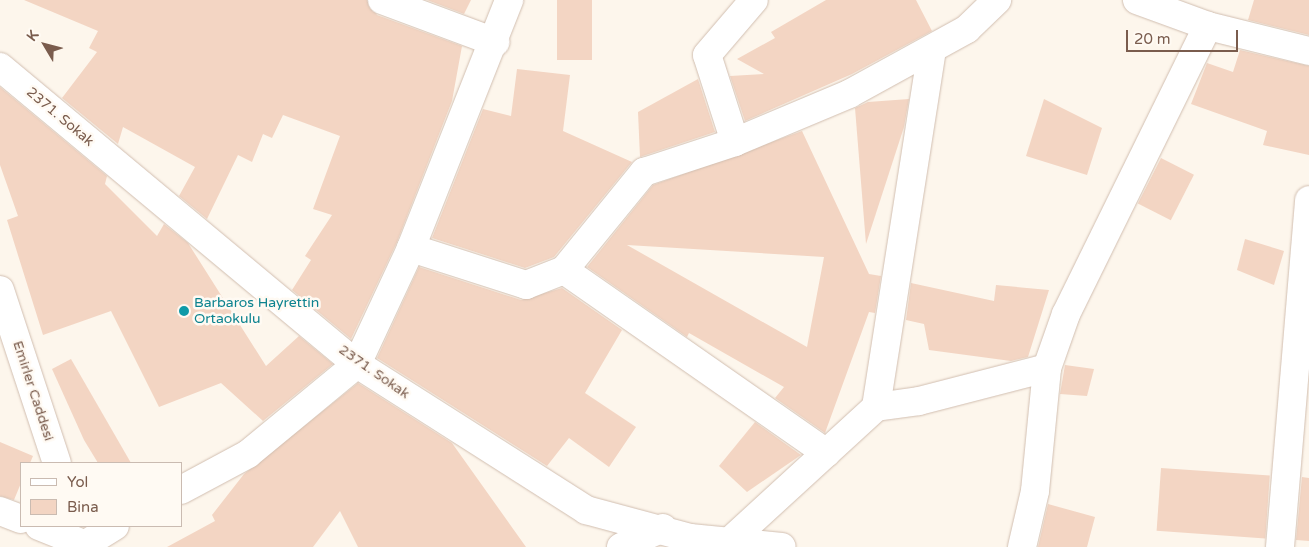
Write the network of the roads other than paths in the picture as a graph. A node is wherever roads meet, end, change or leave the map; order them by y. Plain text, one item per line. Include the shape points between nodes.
1 (382, 0) edge
2 (509, 0) edge
3 (754, 0) edge
4 (997, 0) edge
5 (1137, 0) edge
6 (1208, 26) junction
7 (495, 42) junction
8 (932, 50) junction
9 (1309, 51) edge
10 (0, 67) edge
11 (735, 142) junction
12 (1309, 200) edge
13 (411, 248) junction
14 (564, 270) junction
15 (0, 290) edge
16 (357, 364) junction
17 (1047, 368) junction
18 (876, 407) junction
19 (826, 453) junction
20 (57, 462) edge
21 (182, 489) edge
22 (0, 511) edge
23 (20, 519) edge
24 (42, 527) edge
25 (113, 527) edge
26 (663, 528) junction
27 (83, 541) edge
28 (730, 541) junction
29 (621, 547) edge
30 (782, 547) edge
31 (1022, 547) edge
32 (1280, 547) edge

1 - 7 street
2 - 7 street
3 - 11 street via 707,55
4 - 8 street via 967,29
5 - 6 street
6 - 9 street
6 - 17 street via 1066,314
7 - 13 street
8 - 11 street via 850,94
8 - 18 street
10 - 16 street, 2371. Sokak
11 - 14 street via 644,172
12 - 32 street
13 - 14 street via 526,285
13 - 16 street
14 - 19 street
15 - 20 street, Emirler Caddesi
16 - 21 street via 248,454
16 - 26 street, 2371. Sokak via 586,510
17 - 18 street via 919,401
17 - 31 street via 1035,491
18 - 19 street
19 - 28 street
22 - 23 street
24 - 27 street
25 - 27 street
26 - 28 street, 2371. Sokak via 690,538
26 - 29 street
28 - 30 street, 2371. Sokak

